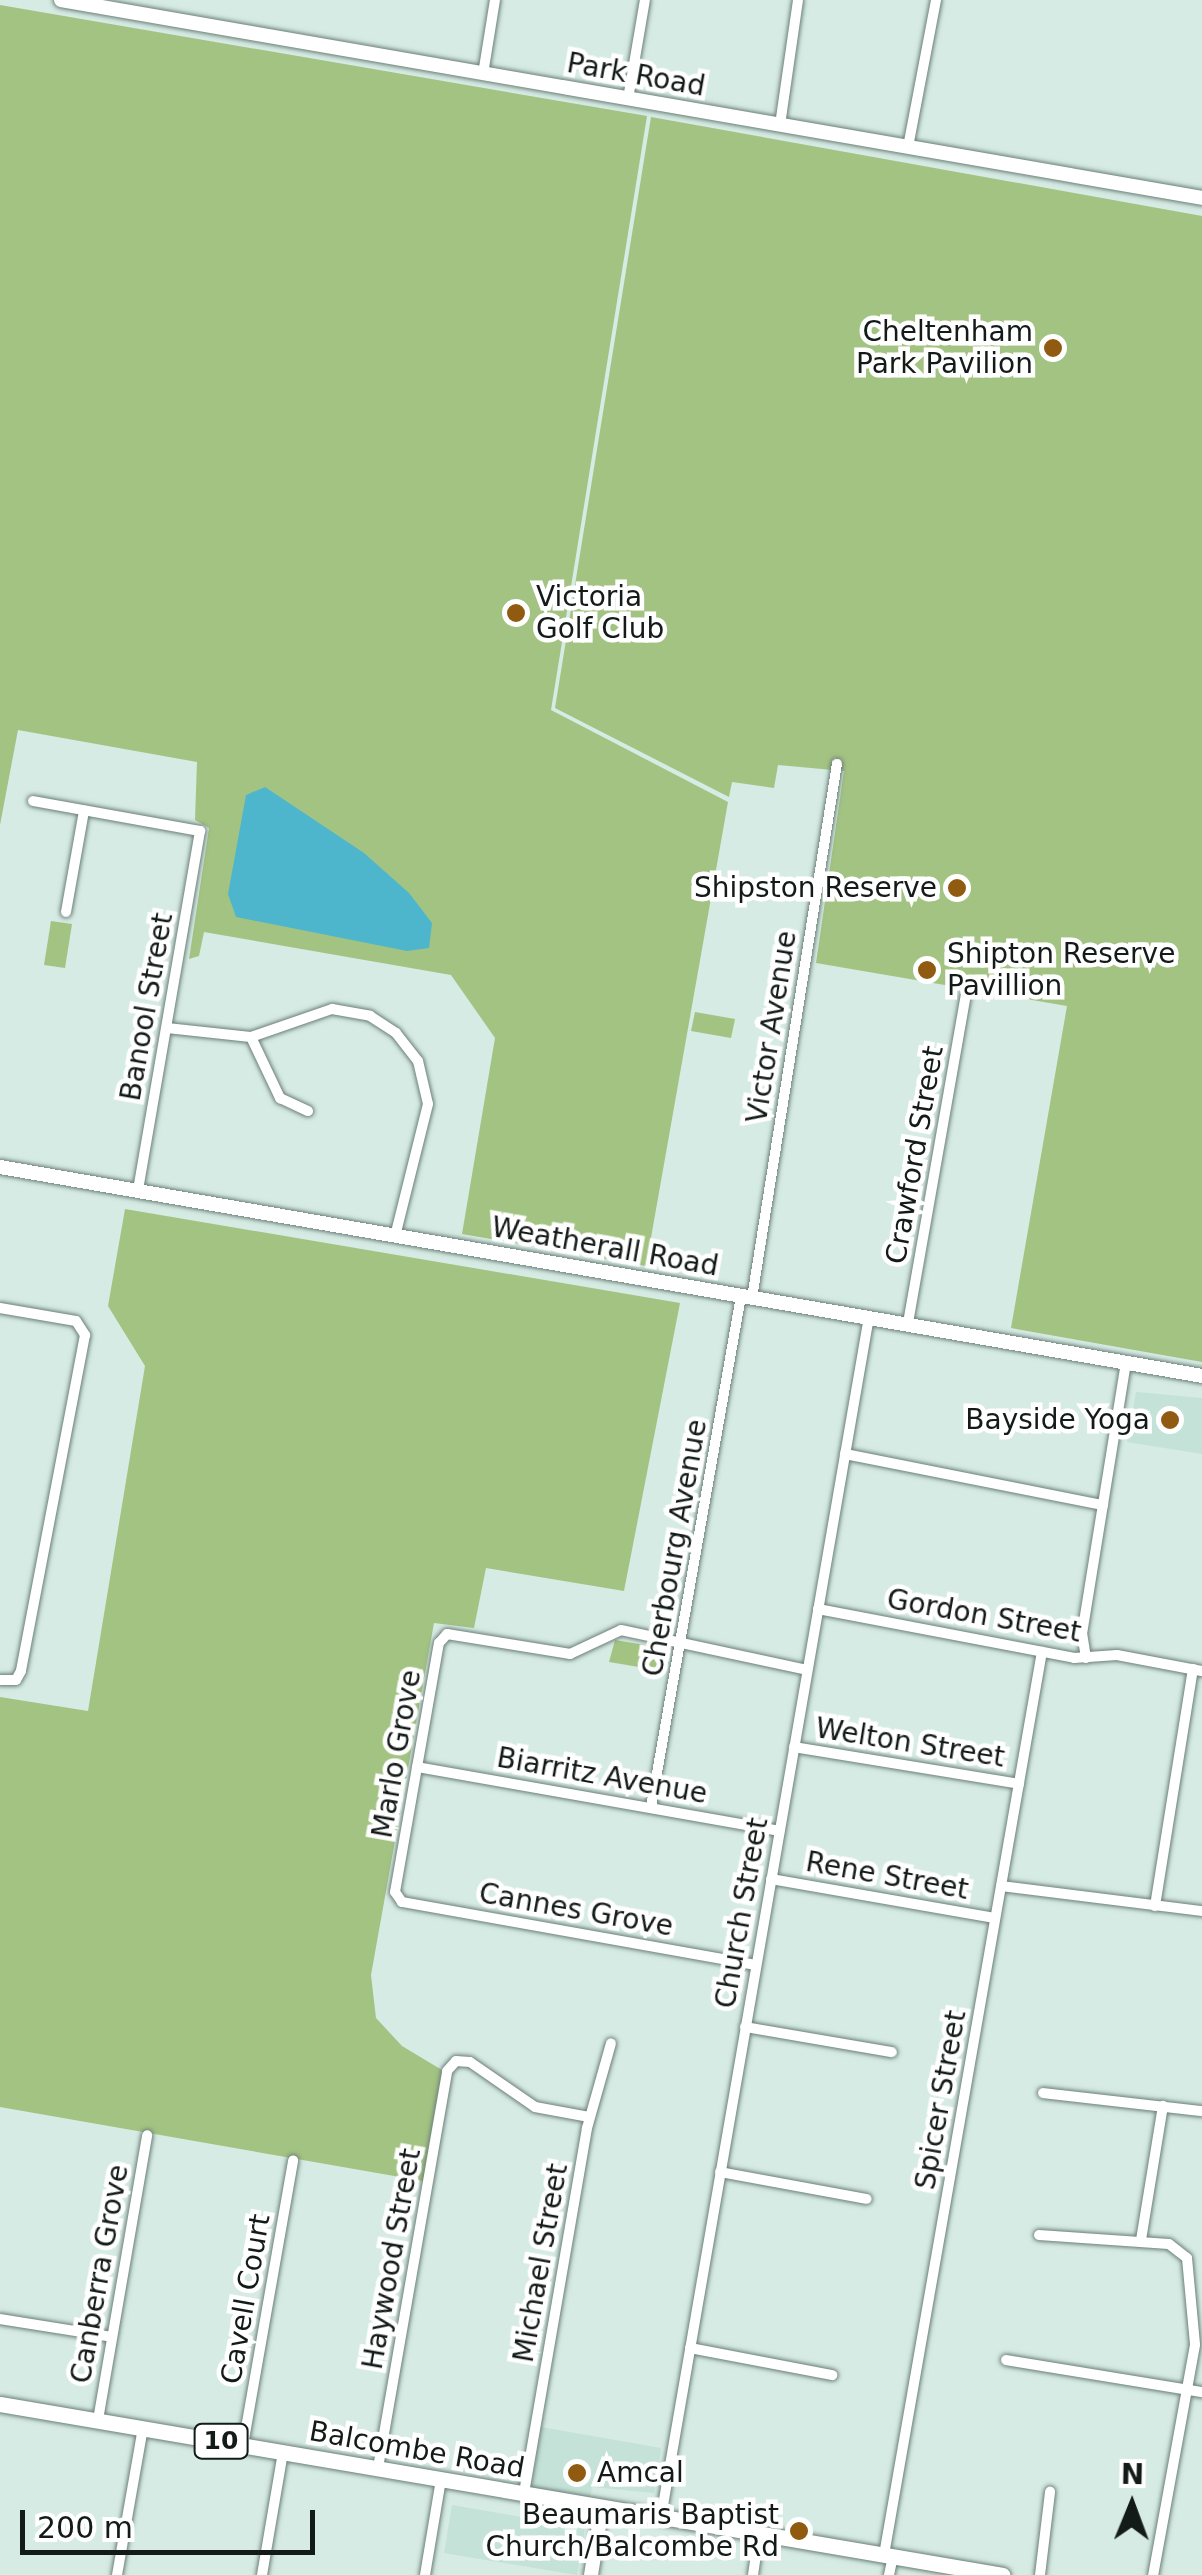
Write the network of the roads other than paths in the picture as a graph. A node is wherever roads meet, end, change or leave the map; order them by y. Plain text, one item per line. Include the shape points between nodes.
1 (61, 0) edge
2 (495, 0) edge
3 (644, 0) edge
4 (798, 0) edge
5 (936, 0) edge
6 (116, 5) edge
7 (483, 74) junction
8 (628, 98) junction
9 (780, 125) junction
10 (912, 148) junction
11 (1202, 198) edge
12 (837, 764) dead end
13 (33, 802) dead end
14 (84, 810) junction
15 (66, 912) dead end
16 (966, 994) dead end
17 (167, 1028) junction
18 (251, 1037) junction
19 (308, 1111) dead end
20 (0, 1167) edge
21 (138, 1190) junction
22 (395, 1236) junction
23 (747, 1296) junction
24 (0, 1308) edge
25 (869, 1316) junction
26 (908, 1323) junction
27 (1126, 1363) junction
28 (1202, 1376) edge
29 (845, 1454) junction
30 (1103, 1505) junction
31 (818, 1609) junction
32 (682, 1641) junction
33 (1042, 1652) junction
34 (1086, 1658) junction
35 (807, 1670) junction
36 (1198, 1670) edge
37 (4, 1681) edge
38 (794, 1747) junction
39 (417, 1767) junction
40 (1018, 1784) junction
41 (651, 1807) junction
42 (779, 1831) junction
43 (771, 1879) junction
44 (1001, 1886) junction
45 (395, 1892) joint
46 (1156, 1906) junction
47 (1202, 1911) edge
48 (995, 1918) junction
49 (756, 1966) junction
50 (745, 2026) junction
51 (611, 2043) dead end
52 (892, 2052) dead end
53 (1043, 2093) dead end
54 (1163, 2106) junction
55 (1202, 2111) edge
56 (589, 2116) junction
57 (147, 2135) dead end
58 (293, 2160) dead end
59 (720, 2172) junction
60 (867, 2199) dead end
61 (1039, 2235) dead end
62 (1141, 2240) junction
63 (0, 2319) edge
64 (112, 2337) junction
65 (690, 2348) junction
66 (1006, 2360) dead end
67 (832, 2375) dead end
68 (1184, 2389) junction
69 (1202, 2392) edge
70 (0, 2404) edge
71 (98, 2420) junction
72 (143, 2428) junction
73 (244, 2445) junction
74 (283, 2452) junction
75 (378, 2468) junction
76 (441, 2479) junction
77 (1050, 2492) dead end
78 (524, 2494) junction
79 (602, 2507) junction
80 (661, 2517) junction
81 (759, 2534) junction
82 (889, 2556) junction
83 (118, 2575) edge
84 (262, 2575) edge
85 (424, 2575) edge
86 (591, 2575) edge
87 (753, 2575) edge
88 (889, 2575) edge
89 (1003, 2575) edge
90 (1040, 2575) edge
91 (1153, 2575) edge

1 - 6 street, Park Road
2 - 7 street
3 - 8 street
4 - 9 street
5 - 10 street
6 - 7 street, Park Road
7 - 8 street, Park Road
8 - 9 street, Park Road
9 - 10 street, Park Road
10 - 11 street, Park Road
12 - 23 street, Victor Avenue
13 - 14 street
14 - 15 street
14 - 17 street, Banool Street via 200,831
16 - 26 street, Crawford Street
17 - 18 street
17 - 21 street, Banool Street
18 - 19 street via 280,1098
18 - 22 street via 300,1015 342,1009 378,1020 408,1046 424,1078 427,1113
20 - 21 street, Weatherall Road
21 - 22 street, Weatherall Road
22 - 23 street, Weatherall Road
23 - 25 street, Weatherall Road
23 - 32 street, Cherbourg Avenue
24 - 37 street via 76,1321 85,1338 21,1671
25 - 26 street, Weatherall Road
25 - 29 street, Church Street
26 - 27 street, Weatherall Road
27 - 28 street, Weatherall Road
27 - 30 street
29 - 30 street
29 - 31 street, Church Street
30 - 34 street via 1082,1634
31 - 33 street, Gordon Street
31 - 35 street, Church Street
32 - 35 street
32 - 39 street, Marlo Grove via 613,1630 570,1654 454,1633 439,1643
32 - 41 street, Cherbourg Avenue
33 - 34 street, Gordon Street
33 - 40 street, Spicer Street
34 - 36 street, Gordon Street via 1110,1654
35 - 38 street, Church Street
36 - 46 street
38 - 40 street, Welton Street
38 - 42 street, Church Street
39 - 41 street, Biarritz Avenue
39 - 45 street, Marlo Grove
40 - 44 street, Spicer Street
41 - 42 street, Biarritz Avenue
42 - 43 street, Church Street
43 - 48 street, Rene Street
43 - 49 street, Church Street
44 - 46 street
44 - 48 street, Spicer Street
45 - 49 street, Cannes Grove via 402,1902
46 - 47 street
48 - 82 street, Spicer Street
49 - 50 street, Church Street
50 - 52 street
50 - 59 street, Church Street
51 - 56 street, Michael Street via 602,2092
53 - 54 street
54 - 55 street
54 - 62 street
56 - 75 street, Haywood Street via 535,2107 470,2062 456,2061 448,2071
56 - 78 street, Michael Street
57 - 64 street, Canberra Grove
58 - 73 street, Cavell Court
59 - 60 street
59 - 65 street, Church Street
61 - 62 street
62 - 68 street via 1169,2244 1187,2258 1196,2345
63 - 64 street
64 - 71 street, Canberra Grove
65 - 67 street
65 - 80 street, Church Street
66 - 68 street
68 - 69 street
68 - 91 street
70 - 71 main road, Balcombe Road / 10
71 - 72 main road, Balcombe Road / 10
72 - 73 main road, Balcombe Road / 10
72 - 83 street
73 - 74 main road, Balcombe Road / 10
74 - 75 main road, Balcombe Road / 10
74 - 84 street
75 - 76 main road, Balcombe Road / 10
76 - 78 main road, Balcombe Road / 10
76 - 85 street
77 - 90 street
78 - 79 main road, Balcombe Road / 10
79 - 80 main road, Balcombe Road / 10
79 - 86 street
80 - 81 main road, Balcombe Road / 10
81 - 82 main road, Balcombe Road / 10
81 - 87 street
82 - 88 street, Spicer Street
82 - 89 main road, Balcombe Road / 10

